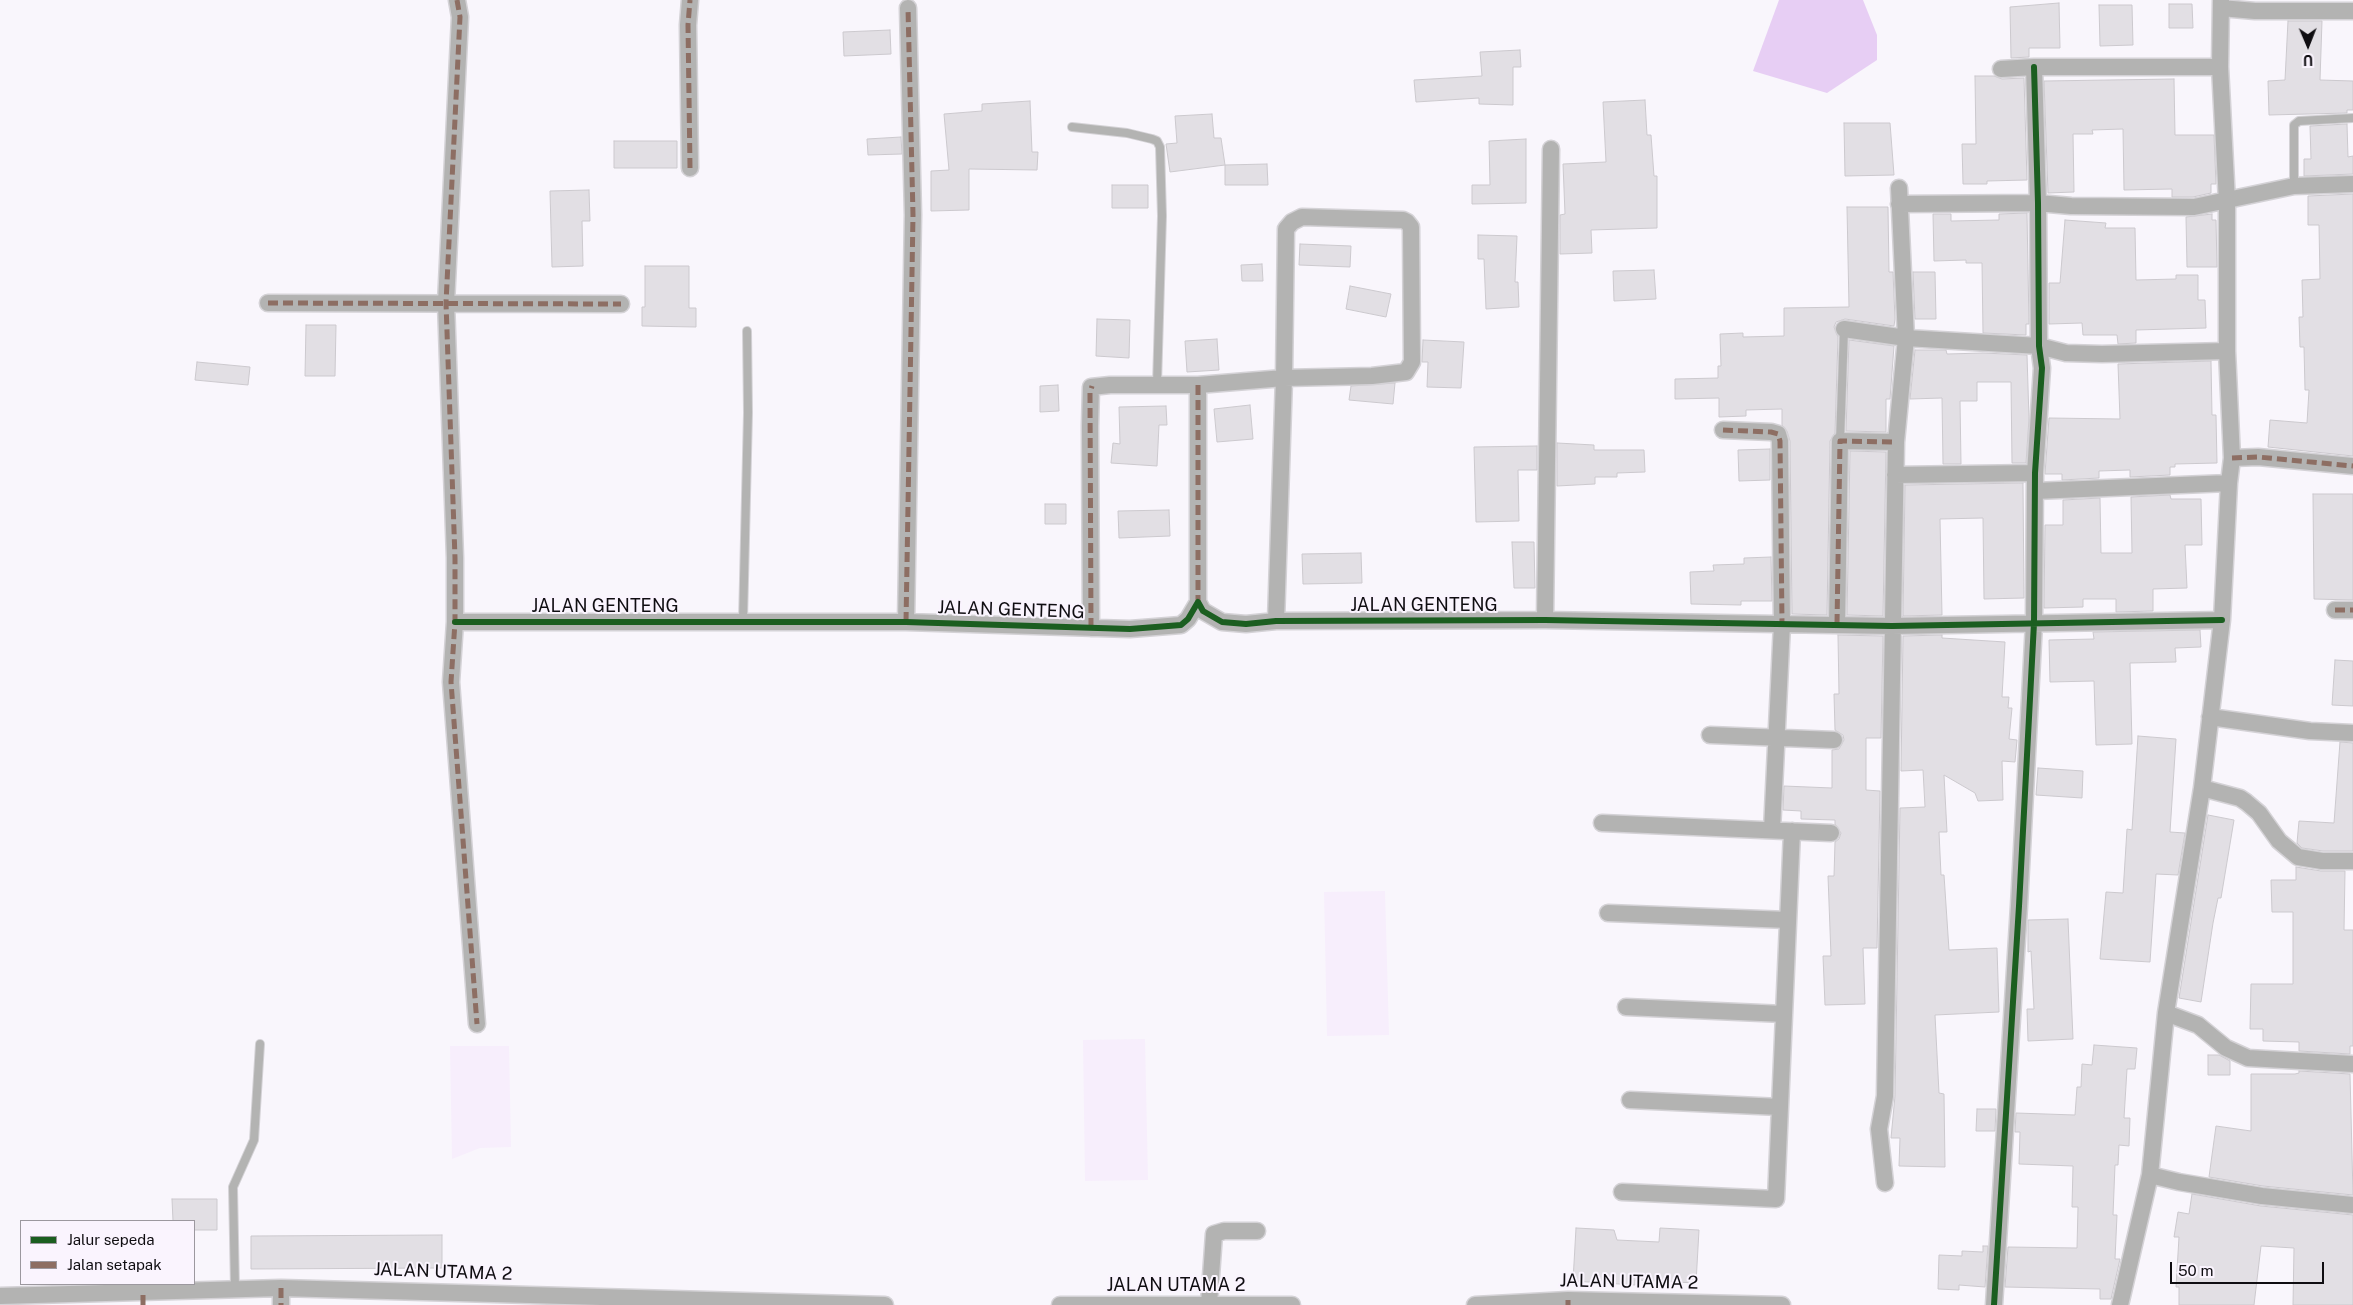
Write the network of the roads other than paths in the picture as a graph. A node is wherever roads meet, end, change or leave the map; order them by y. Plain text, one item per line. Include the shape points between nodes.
1 (457, 0) edge
2 (690, 0) edge
3 (2221, 4) edge
4 (908, 8) dead end
5 (2353, 11) edge
6 (2034, 67) junction
7 (2220, 67) junction
8 (2000, 70) dead end
9 (2353, 118) edge
10 (1072, 127) dead end
11 (1551, 149) dead end
12 (690, 168) dead end
13 (2353, 184) edge
14 (2294, 186) junction
15 (2227, 202) junction
16 (2038, 203) junction
17 (268, 303) dead end
18 (446, 303) junction
19 (621, 304) dead end
20 (1844, 329) joint
21 (747, 331) dead end
22 (1906, 338) junction
23 (2039, 346) junction
24 (2227, 351) junction
25 (1284, 378) junction
26 (1157, 384) junction
27 (1198, 385) junction
28 (1723, 430) dead end
29 (1840, 441) junction
30 (1896, 442) junction
31 (2232, 458) junction
32 (2353, 466) edge
33 (2035, 474) junction
34 (1895, 475) junction
35 (2229, 483) junction
36 (2035, 491) junction
37 (1198, 602) junction
38 (2335, 610) dead end
39 (2353, 610) edge
40 (1545, 620) junction
41 (2222, 620) junction
42 (743, 621) junction
43 (1276, 621) junction
44 (455, 622) junction
45 (906, 622) junction
46 (2034, 623) junction
47 (1782, 624) junction
48 (1837, 624) junction
49 (1892, 626) junction
50 (1092, 628) junction
51 (2210, 718) junction
52 (2353, 733) edge
53 (1710, 735) dead end
54 (1776, 738) junction
55 (1834, 740) dead end
56 (2202, 788) junction
57 (1602, 823) dead end
58 (1772, 830) junction
59 (1792, 831) junction
60 (1832, 832) dead end
61 (2353, 861) edge
62 (1608, 912) dead end
63 (1788, 920) junction
64 (1626, 1007) dead end
65 (2166, 1013) junction
66 (1784, 1014) junction
67 (476, 1024) dead end
68 (260, 1044) dead end
69 (2353, 1064) edge
70 (1630, 1100) dead end
71 (1780, 1107) junction
72 (2150, 1175) junction
73 (1885, 1183) dead end
74 (1622, 1192) dead end
75 (2353, 1205) edge
76 (1257, 1231) dead end
77 (280, 1288) junction
78 (235, 1289) junction
79 (0, 1296) edge
80 (143, 1299) edge
81 (1568, 1302) edge
82 (1208, 1304) edge
83 (281, 1305) edge
84 (885, 1305) edge
85 (1060, 1305) edge
86 (1090, 1305) edge
87 (1292, 1305) edge
88 (1475, 1305) edge
89 (1782, 1305) edge
90 (1994, 1305) edge
91 (2120, 1305) edge

1 - 18 street via 460,16
2 - 12 street
3 - 5 street via 2255,11
3 - 7 street
4 - 45 street via 912,215
6 - 7 street
6 - 8 street
6 - 16 street
7 - 15 street
9 - 14 lane via 2299,120 2294,125
10 - 26 lane via 1127,133 1157,141 1160,147 1162,216
11 - 40 street
13 - 14 street
14 - 15 street
15 - 16 street via 2194,207
15 - 24 street
16 - 22 street via 1899,196
16 - 23 street
17 - 18 street
18 - 19 street
18 - 44 street
20 - 22 street
20 - 29 lane
21 - 42 lane
22 - 23 street
22 - 30 street
23 - 24 street via 2093,354
23 - 33 street via 2042,368
24 - 31 street
25 - 25 street via 1286,229 1302,217 1407,222 1410,227 1410,369 1372,376
25 - 27 street
25 - 43 street
26 - 27 street
26 - 50 street via 1110,384 1090,388
27 - 37 street
28 - 47 street via 1778,434
29 - 30 street
29 - 48 street
30 - 34 street
31 - 32 street via 2258,457
31 - 35 street
33 - 34 street
33 - 36 street
34 - 49 street
35 - 36 street
35 - 41 street
36 - 46 street
37 - 43 street, JALAN GENTENG via 1203,611 1222,622
37 - 50 street, JALAN GENTENG via 1188,619 1173,627
38 - 39 street
40 - 43 street, JALAN GENTENG
40 - 47 street, JALAN GENTENG
41 - 46 street, JALAN GENTENG
41 - 51 street
42 - 44 street, JALAN GENTENG
42 - 45 street, JALAN GENTENG
44 - 67 street via 451,682
45 - 50 street, JALAN GENTENG
46 - 49 street, JALAN GENTENG
46 - 90 street
47 - 48 street, JALAN GENTENG
47 - 54 street
48 - 49 street, JALAN GENTENG
49 - 73 street via 1885,1096 1879,1129
51 - 52 street
51 - 56 street
53 - 54 street
54 - 55 street
54 - 58 street
56 - 61 street via 2246,802 2259,813 2279,841 2298,857
56 - 65 street
57 - 58 street
58 - 59 street
59 - 60 street
59 - 63 street
62 - 63 street
63 - 66 street
64 - 66 street
65 - 69 street via 2198,1025 2226,1048 2248,1058
65 - 72 street
66 - 71 street
68 - 78 lane via 254,1140 233,1187
70 - 71 street
71 - 74 street via 1776,1199
72 - 75 street via 2262,1196
72 - 91 street
76 - 82 street via 1214,1234
77 - 78 street, JALAN UTAMA 2
77 - 83 street
77 - 84 street, JALAN UTAMA 2
78 - 80 street, JALAN UTAMA 2
79 - 80 street, JALAN UTAMA 2
81 - 88 street, JALAN UTAMA 2
81 - 89 street, JALAN UTAMA 2
82 - 86 street, JALAN UTAMA 2
82 - 87 street, JALAN UTAMA 2
85 - 86 street, JALAN UTAMA 2

